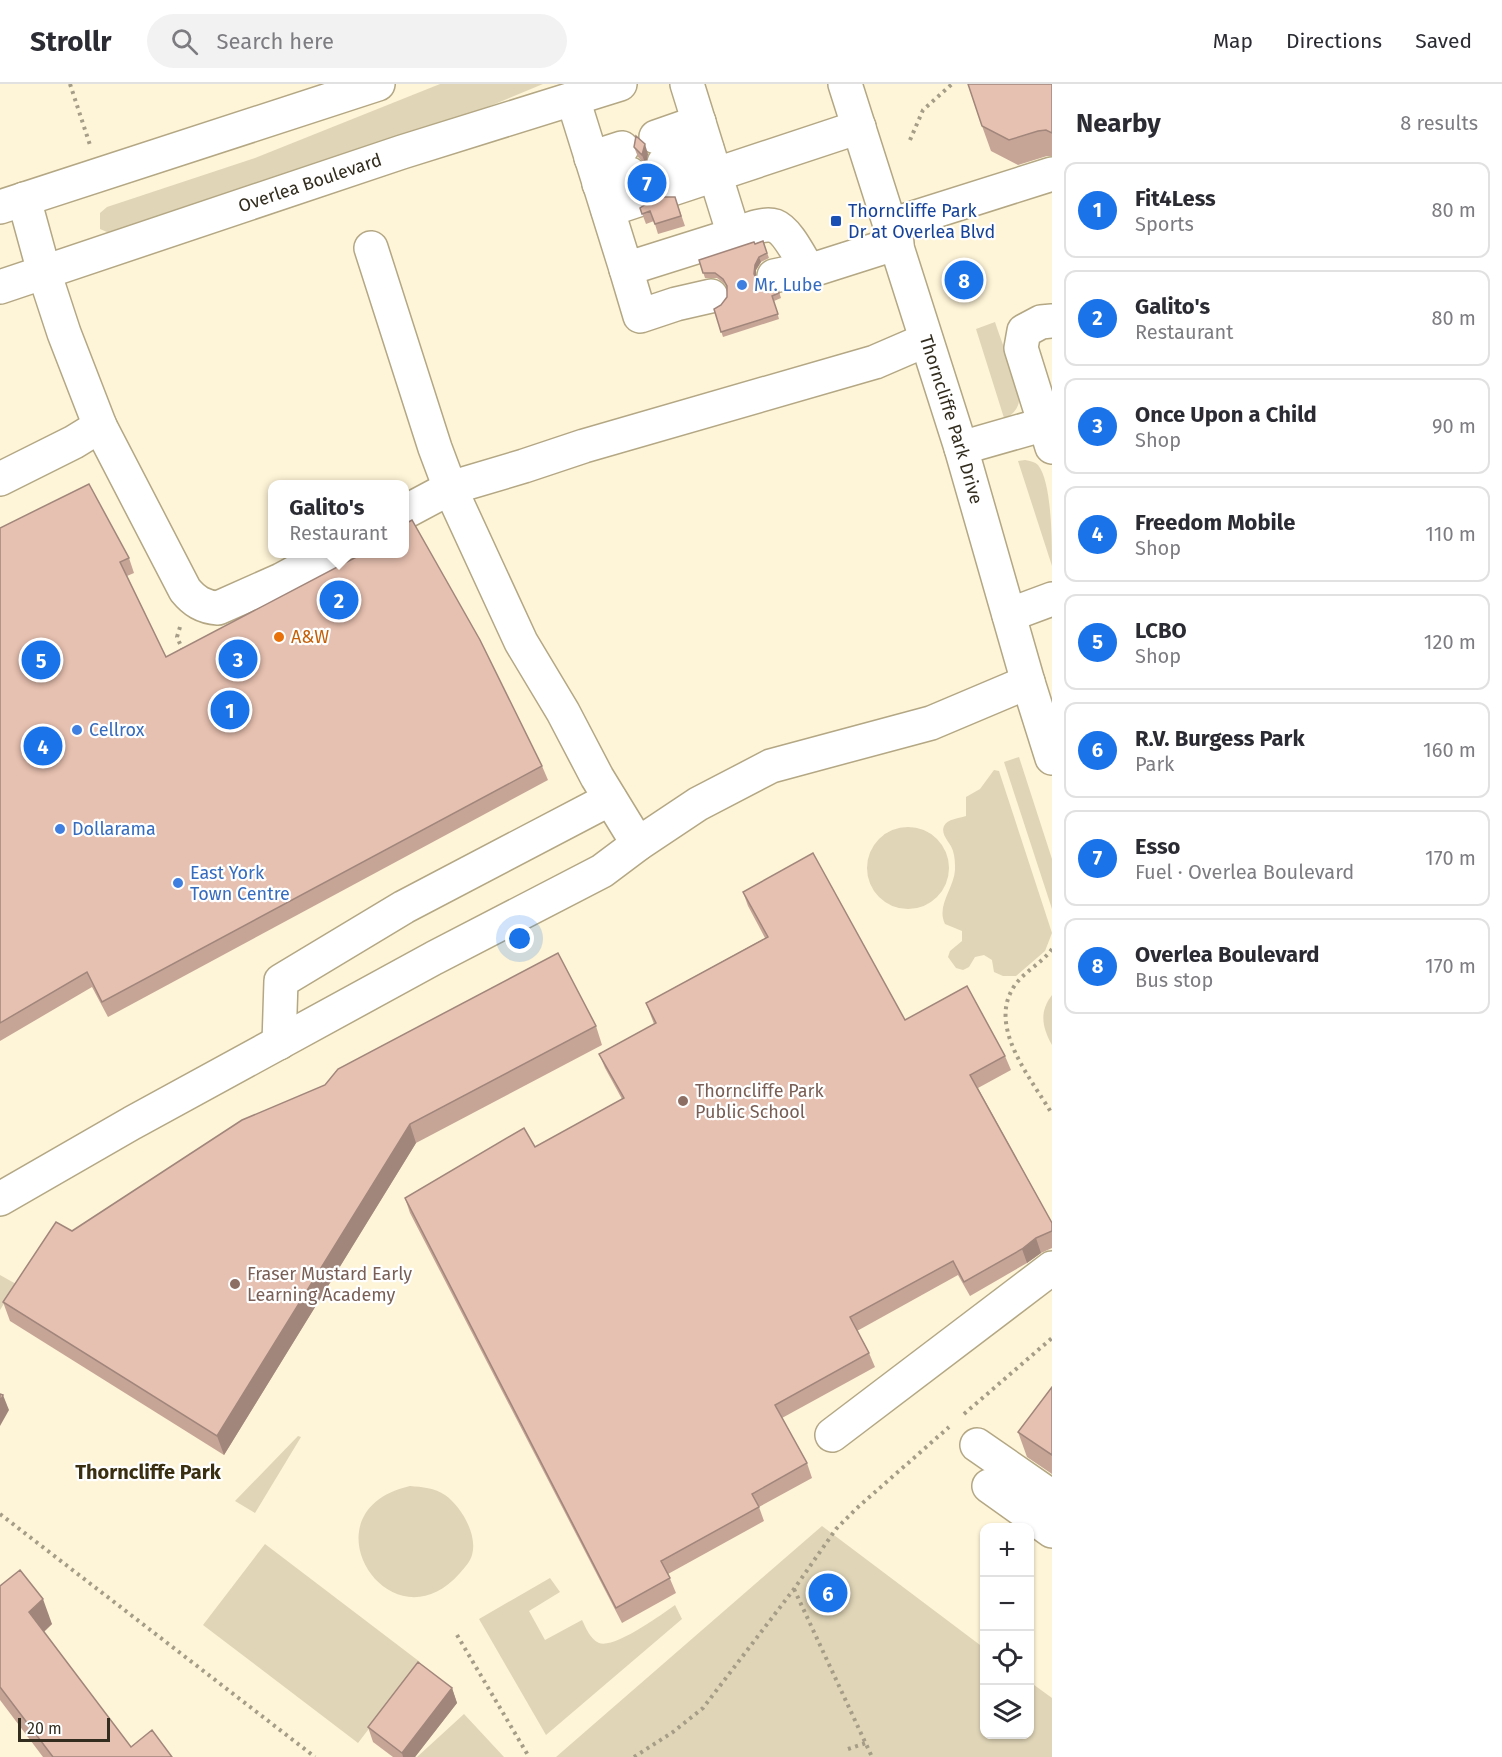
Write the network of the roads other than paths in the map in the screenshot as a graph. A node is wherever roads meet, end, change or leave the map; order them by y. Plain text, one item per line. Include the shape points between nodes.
1 (620, 84) edge
2 (687, 84) edge
3 (845, 84) edge
4 (374, 85) edge
5 (573, 99) junction
6 (859, 127) junction
7 (707, 148) junction
8 (1052, 174) edge
9 (12, 203) edge
10 (894, 234) junction
11 (734, 235) junction
12 (371, 248) dead end
13 (626, 269) junction
14 (44, 272) junction
15 (0, 286) edge
16 (710, 295) dead end
17 (1052, 321) edge
18 (926, 340) junction
19 (100, 426) junction
20 (1050, 431) edge
21 (961, 448) junction
22 (0, 479) edge
23 (450, 488) junction
24 (409, 510) edge
25 (322, 558) edge
26 (1052, 599) edge
27 (1009, 615) junction
28 (1028, 682) junction
29 (1052, 758) edge
30 (610, 799) junction
31 (638, 844) junction
32 (279, 1043) junction
33 (0, 1199) edge
34 (1052, 1268) edge
35 (966, 1434) road end
36 (832, 1435) dead end
37 (989, 1486) dead end
38 (1052, 1497) edge
39 (1052, 1531) edge

1 - 5 main road, Overlea Boulevard
2 - 7 main road
3 - 6 main road, Thorncliffe Park Drive
4 - 9 main road
5 - 13 main road via 615,179
5 - 14 main road, Overlea Boulevard
6 - 7 main road via 808,145
6 - 10 main road, Thorncliffe Park Drive
7 - 7 main road via 664,163
7 - 11 main road
8 - 10 main road
9 - 14 main road
10 - 11 main road via 785,274 785,234 774,225
10 - 18 main road, Thorncliffe Park Drive
11 - 13 main road
12 - 23 main road
13 - 16 main road via 640,316
14 - 15 main road, Overlea Boulevard
14 - 19 main road
17 - 20 main road via 1024,331 1021,348
18 - 21 main road, Thorncliffe Park Drive
18 - 23 main road via 875,362
19 - 22 main road
19 - 25 main road via 185,590 207,607 218,608
20 - 21 main road
21 - 27 main road, Thorncliffe Park Drive
23 - 24 main road
23 - 30 main road via 522,642
26 - 27 main road
27 - 28 main road, Thorncliffe Park Drive
28 - 29 main road, Thorncliffe Park Drive
28 - 31 main road via 931,723 771,766 698,804
30 - 31 main road
30 - 32 main road via 404,908 281,981
31 - 32 main road via 602,871
32 - 33 main road
34 - 36 main road
35 - 38 main road
37 - 39 main road

